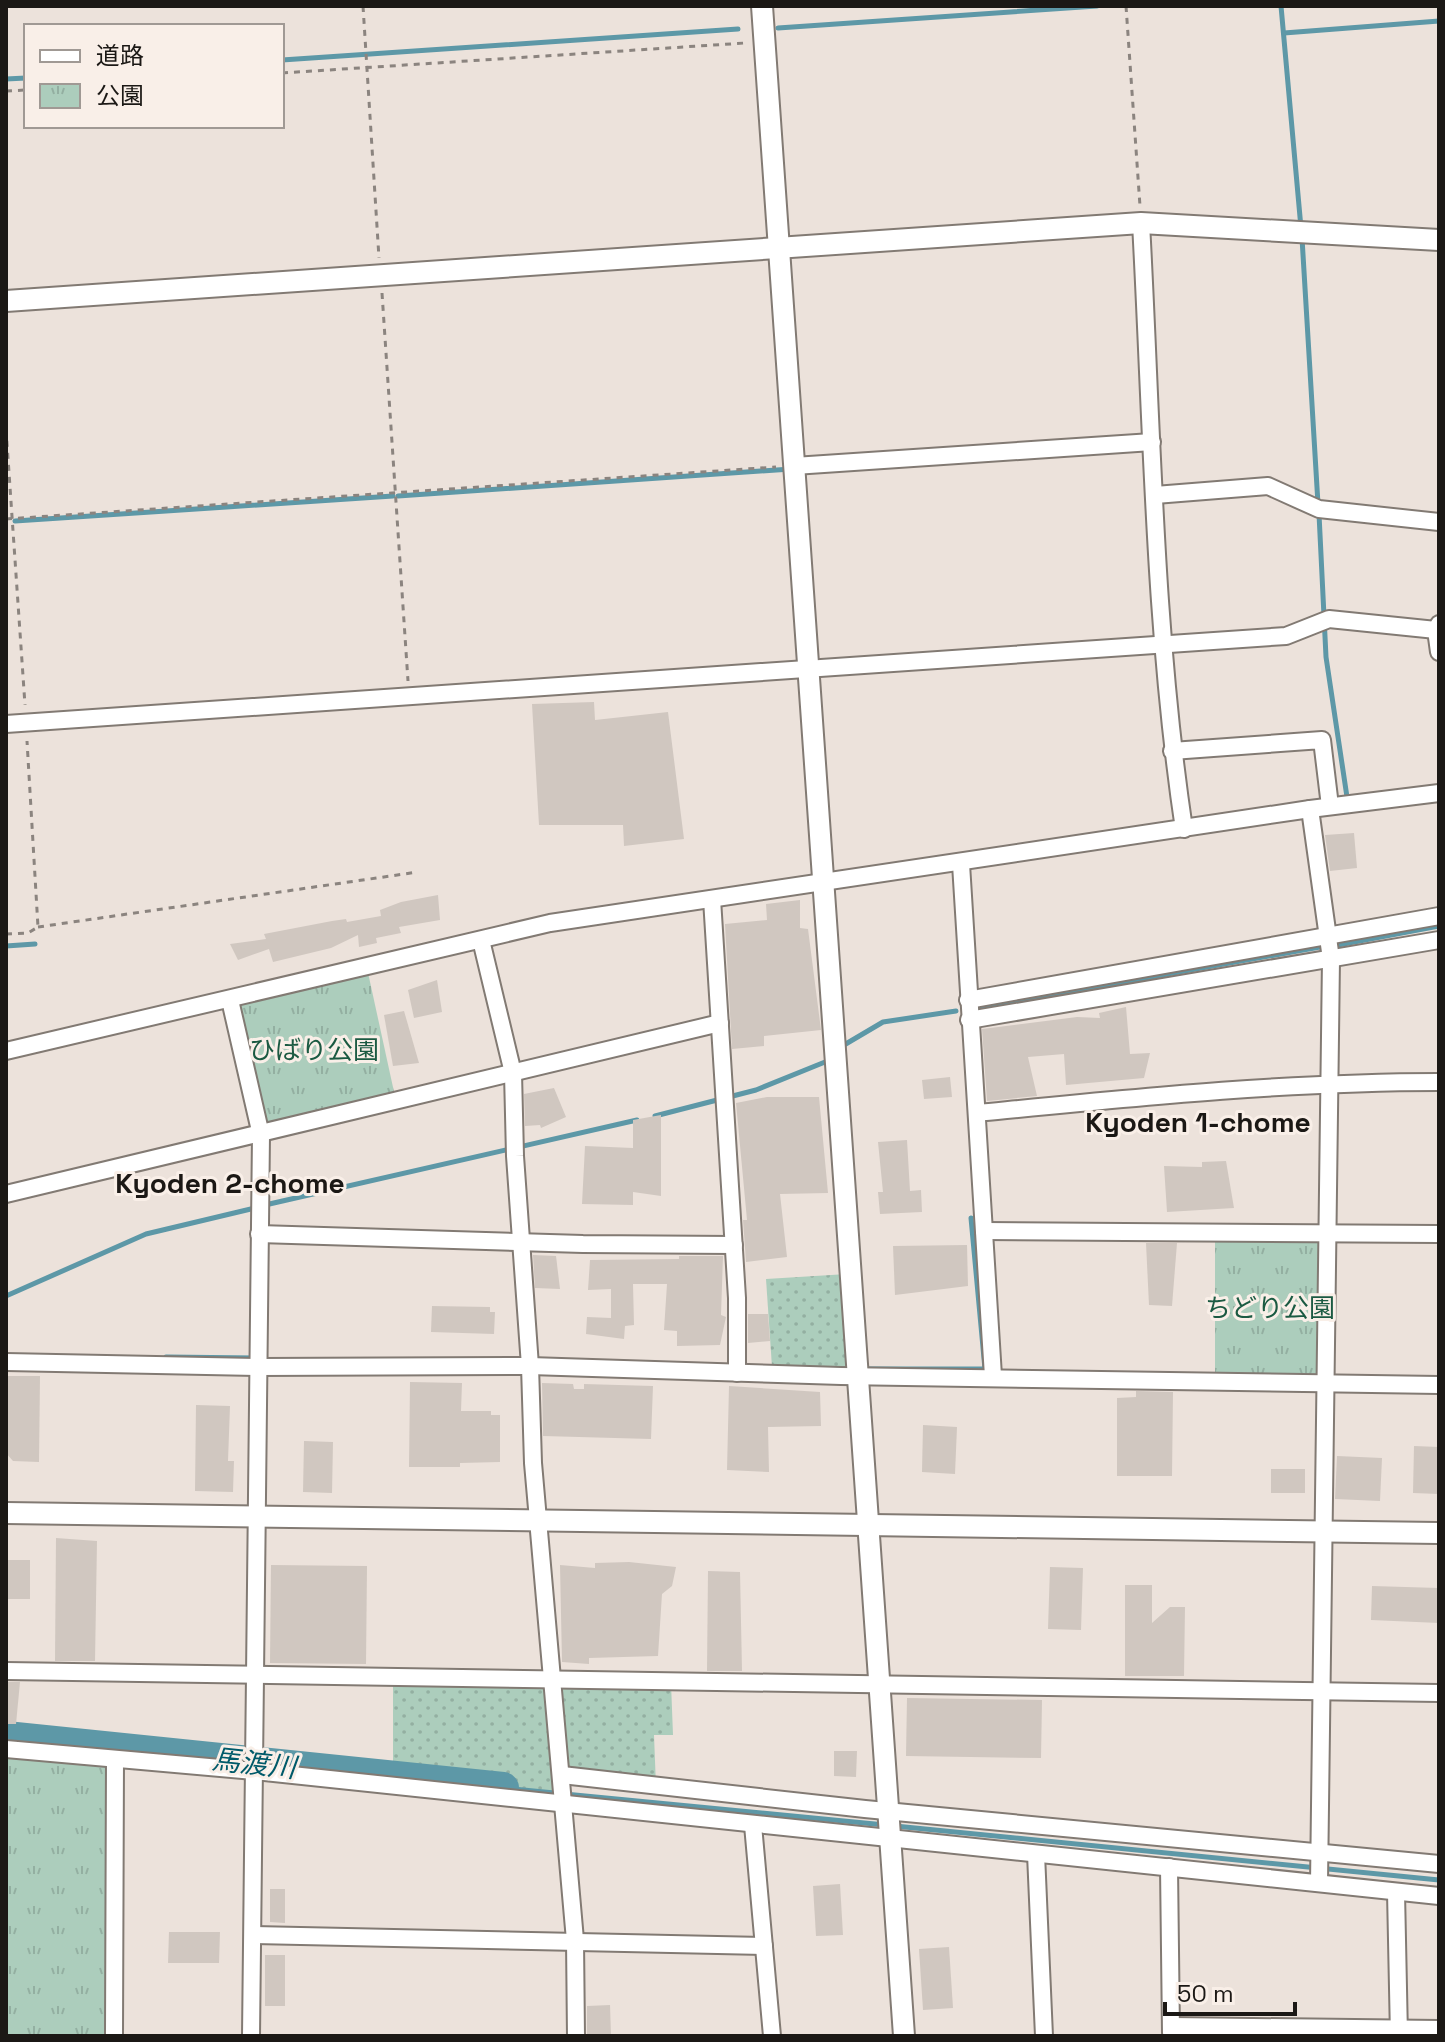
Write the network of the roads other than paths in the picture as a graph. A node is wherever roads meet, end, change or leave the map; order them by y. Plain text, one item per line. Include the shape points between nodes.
1 (762, 6) edge
2 (1141, 223) junction
3 (1439, 240) edge
4 (779, 248) junction
5 (6, 301) edge
6 (1152, 442) junction
7 (794, 466) junction
8 (1155, 495) junction
9 (1439, 522) edge
10 (1438, 627) edge
11 (1163, 645) junction
12 (1439, 652) edge
13 (809, 670) junction
14 (6, 724) edge
15 (1172, 751) junction
16 (1439, 793) edge
17 (1330, 806) junction
18 (1310, 809) junction
19 (1184, 829) junction
20 (961, 864) junction
21 (822, 882) junction
22 (712, 899) junction
23 (1439, 916) edge
24 (1327, 935) junction
25 (481, 940) junction
26 (1439, 940) edge
27 (1331, 959) junction
28 (230, 1000) junction
29 (968, 1000) junction
30 (969, 1020) junction
31 (720, 1023) junction
32 (6, 1051) edge
33 (513, 1073) junction
34 (1331, 1082) junction
35 (1439, 1082) edge
36 (977, 1113) junction
37 (261, 1135) junction
38 (6, 1194) edge
39 (984, 1231) junction
40 (1330, 1232) junction
41 (259, 1234) junction
42 (1439, 1234) edge
43 (521, 1243) junction
44 (734, 1245) junction
45 (6, 1362) edge
46 (530, 1366) junction
47 (258, 1367) junction
48 (737, 1373) junction
49 (858, 1376) junction
50 (993, 1376) junction
51 (1326, 1381) junction
52 (1439, 1385) edge
53 (6, 1513) edge
54 (256, 1515) junction
55 (538, 1517) junction
56 (869, 1523) junction
57 (1325, 1531) junction
58 (1439, 1533) edge
59 (6, 1671) edge
60 (256, 1676) junction
61 (552, 1680) junction
62 (879, 1684) junction
63 (1322, 1691) junction
64 (1439, 1693) edge
65 (6, 1749) edge
66 (115, 1759) junction
67 (254, 1771) junction
68 (562, 1775) junction
69 (566, 1805) junction
70 (888, 1810) junction
71 (753, 1825) junction
72 (891, 1840) junction
73 (1320, 1851) junction
74 (1036, 1854) junction
75 (1439, 1864) edge
76 (1169, 1867) junction
77 (1319, 1883) junction
78 (1396, 1892) junction
79 (1439, 1896) edge
80 (254, 1935) junction
81 (575, 1940) junction
82 (764, 1946) junction
83 (1439, 2029) edge
84 (1171, 2031) edge
85 (1320, 2031) edge
86 (1399, 2032) edge
87 (114, 2036) edge
88 (251, 2036) edge
89 (576, 2036) edge
90 (772, 2036) edge
91 (904, 2036) edge
92 (1044, 2036) edge

1 - 4 street
2 - 3 street
2 - 4 street
2 - 6 street
4 - 5 street
4 - 7 street
6 - 7 street
6 - 8 street
7 - 13 street
8 - 9 street via 1268,486 1319,509
8 - 11 street
10 - 11 street via 1329,619 1286,636
10 - 12 street
11 - 13 street
11 - 15 street
13 - 14 street
13 - 21 street
15 - 17 street via 1322,740
15 - 19 street
16 - 17 street
17 - 18 street
18 - 19 street
18 - 24 street
19 - 20 street
20 - 21 street
20 - 29 street
21 - 22 street
21 - 49 street
22 - 25 street via 550,923
22 - 31 street
23 - 24 street
24 - 27 street
24 - 29 street
25 - 28 street
25 - 33 street
26 - 27 street
27 - 30 street
27 - 34 street
28 - 32 street
28 - 37 street
29 - 30 street
30 - 36 street
31 - 33 street
31 - 44 street
33 - 37 street
33 - 43 street
34 - 35 street
34 - 36 street
34 - 40 street
36 - 39 street
37 - 38 street
37 - 41 street
39 - 40 street
39 - 50 street
40 - 42 street
40 - 51 street
41 - 43 street
41 - 47 street
43 - 44 street
43 - 46 street
44 - 48 street
45 - 47 street
46 - 47 street
46 - 48 street
46 - 55 street
47 - 54 street
48 - 49 street
49 - 50 street
49 - 56 street
50 - 51 street
51 - 52 street
51 - 57 street
53 - 54 street
54 - 55 street
54 - 60 street
55 - 56 street
55 - 61 street
56 - 57 street
56 - 62 street
57 - 58 street
57 - 63 street
59 - 60 street
60 - 61 street
60 - 67 street
61 - 62 street
61 - 68 street
62 - 63 street
62 - 70 street
63 - 64 street
63 - 73 street
65 - 66 street
66 - 67 street
66 - 87 street
67 - 69 street
67 - 80 street
68 - 69 street
68 - 70 street
69 - 71 street
69 - 81 street
70 - 72 street
70 - 73 street
71 - 72 street
71 - 82 street
72 - 74 street
72 - 91 street
73 - 75 street
73 - 77 street
74 - 76 street
74 - 92 street
76 - 77 street
76 - 84 street
77 - 78 street
78 - 79 street
78 - 86 street
80 - 81 street
80 - 88 street
81 - 82 street
81 - 89 street
82 - 90 street
83 - 86 street
84 - 85 street
85 - 86 street

